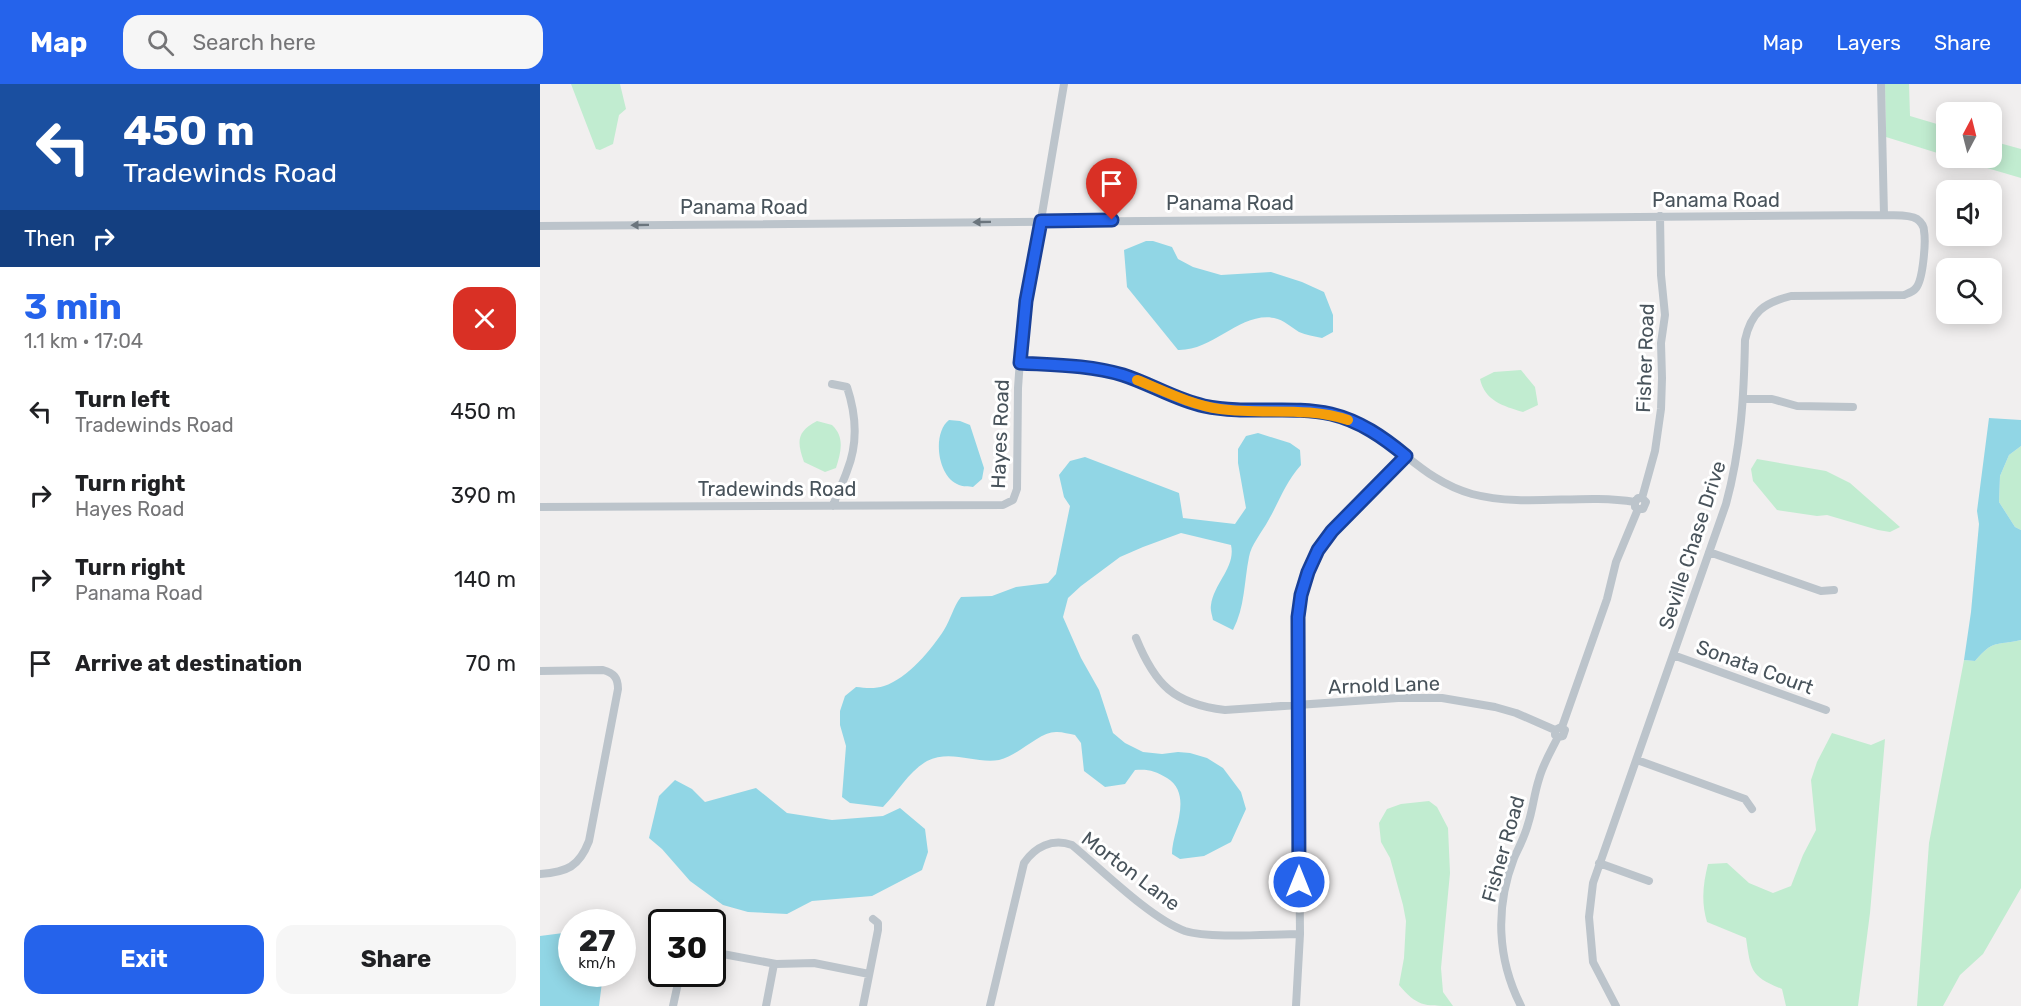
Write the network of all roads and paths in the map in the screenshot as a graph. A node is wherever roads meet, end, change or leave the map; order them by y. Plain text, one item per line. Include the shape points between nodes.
1 (1064, 84) edge
2 (1881, 84) edge
3 (1884, 215) junction
4 (1660, 216) junction
5 (1041, 221) junction
6 (540, 226) edge
7 (1020, 363) junction
8 (832, 384) dead end
9 (1744, 399) junction
10 (1853, 407) dead end
11 (1406, 456) junction
12 (1013, 500) joint
13 (1638, 503) junction
14 (833, 506) junction
15 (540, 507) edge
16 (1709, 552) junction
17 (1834, 590) dead end
18 (1136, 638) dead end
19 (1673, 655) junction
20 (540, 671) edge
21 (1298, 705) junction
22 (1826, 710) dead end
23 (1558, 731) junction
24 (1637, 760) junction
25 (1752, 809) dead end
26 (1599, 863) junction
27 (540, 874) edge
28 (1649, 881) dead end
29 (873, 919) dead end
30 (1300, 934) junction
31 (726, 955) edge
32 (774, 964) junction
33 (869, 974) junction
34 (677, 987) edge
35 (673, 1006) edge
36 (766, 1006) edge
37 (863, 1006) edge
38 (990, 1006) edge
39 (1296, 1006) edge
40 (1521, 1006) edge
41 (1616, 1006) edge

1 - 5 street, Hayes Road
2 - 3 street
3 - 4 street, Panama Road
3 - 9 street, Seville Chase Drive via 1914,218 1923,225 1916,289 1904,295 1791,296 1764,306 1748,326
4 - 5 street, Panama Road
4 - 13 street, Fisher Road via 1665,315 1661,400 1655,451
5 -> 6 street, Panama Road
5 - 7 street, Hayes Road via 1026,301
7 - 11 street via 1102,369 1220,409 1331,414 1382,436
7 - 12 street, Hayes Road via 1017,489
8 - 14 street via 847,387 855,444
9 - 10 street via 1772,399 1797,406
9 - 16 street, Seville Chase Drive via 1733,478
11 - 13 street via 1438,480 1490,498
11 - 21 street via 1332,531 1308,572 1298,617
12 - 14 street, Tradewinds Road via 1003,505
13 - 23 street, Fisher Road
14 - 15 street, Tradewinds Road
16 - 17 street via 1821,591
16 - 19 street, Seville Chase Drive
18 - 21 street, Arnold Lane via 1156,679 1185,702 1225,710
19 - 22 street, Sonata Court
19 - 24 street, Seville Chase Drive
20 - 27 street via 603,670 615,676 618,689 590,841 579,860 561,873
21 - 23 street, Arnold Lane via 1442,698 1495,707
21 - 30 street
23 - 40 street, Fisher Road via 1507,880 1501,912 1505,967
24 - 25 street via 1745,800
24 - 26 street, Seville Chase Drive
26 - 28 street
26 - 41 street, Seville Chase Drive via 1590,900 1589,930 1593,962
29 - 33 street via 878,930
30 - 38 street, Morton Lane via 1186,931 1148,908 1072,845 1052,842 1030,854 1024,863
30 - 39 street
31 - 32 street
32 - 33 street via 814,963
32 - 36 street
33 - 37 street
34 - 35 street

